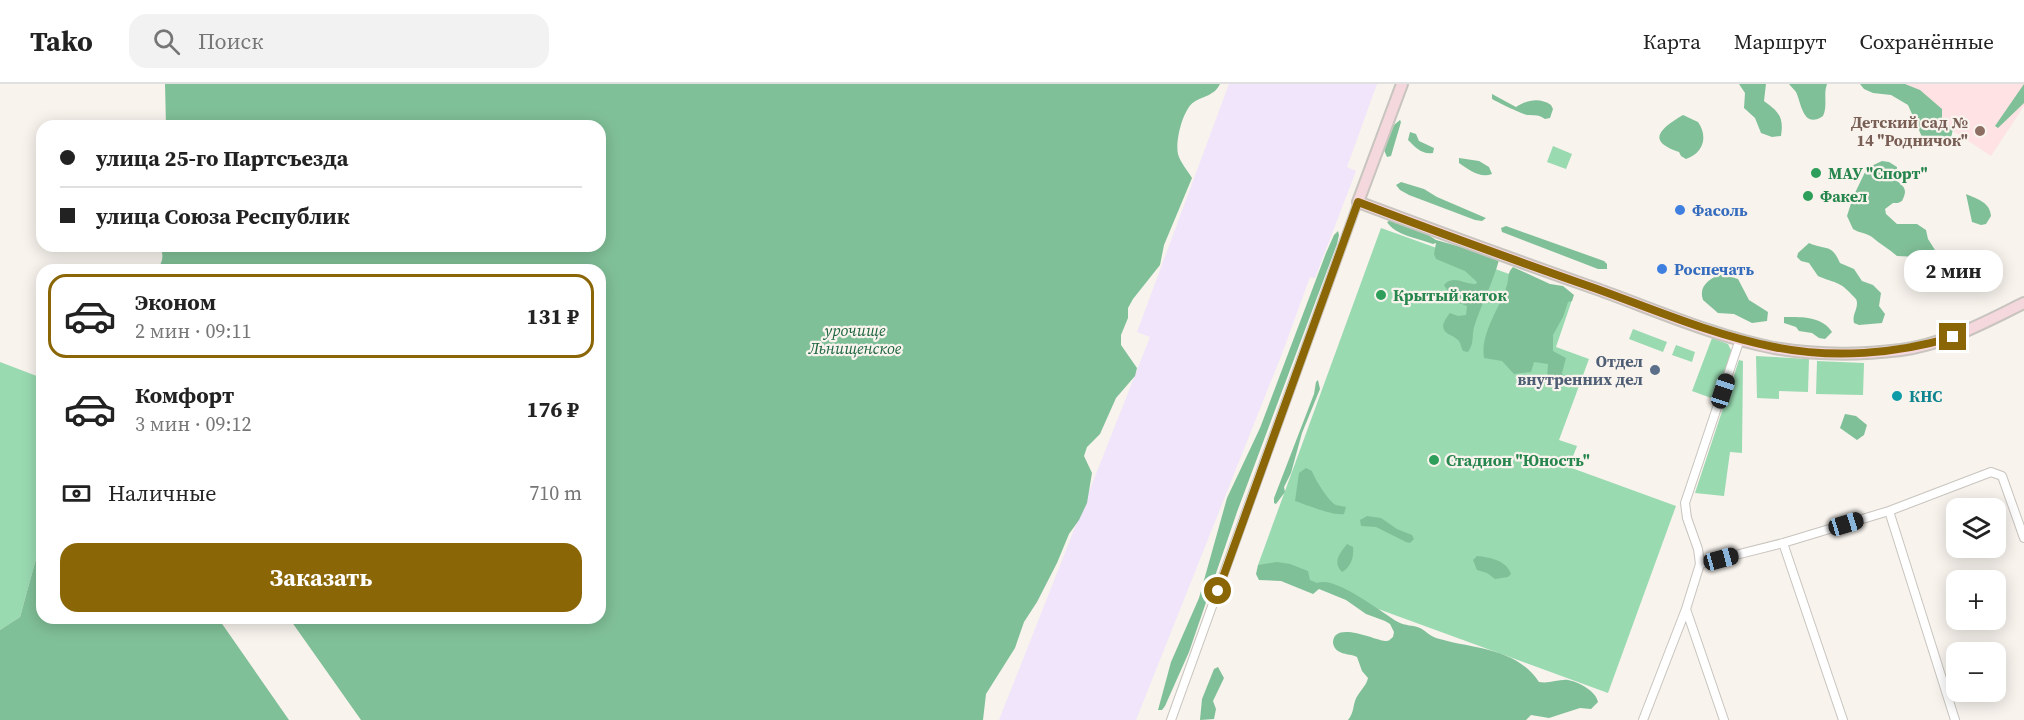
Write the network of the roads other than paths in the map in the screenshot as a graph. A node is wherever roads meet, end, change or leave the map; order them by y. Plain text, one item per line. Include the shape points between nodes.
1 (1402, 84) edge
2 (1358, 202) junction
3 (2024, 303) edge
4 (1740, 339) junction
5 (1889, 511) junction
6 (2024, 537) edge
7 (1783, 543) junction
8 (1700, 564) junction
9 (1686, 609) junction
10 (1171, 720) edge
11 (1643, 720) edge
12 (1724, 720) edge
13 (1843, 720) edge
14 (1955, 720) edge

1 - 2 street
2 - 4 street
2 - 10 street
3 - 4 street via 1953,337 1902,350 1813,352
4 - 8 street via 1685,503
5 - 6 street via 1991,472 2002,476
5 - 7 street
5 - 14 street
7 - 8 street
7 - 13 street
8 - 9 street
9 - 11 street
9 - 12 street

